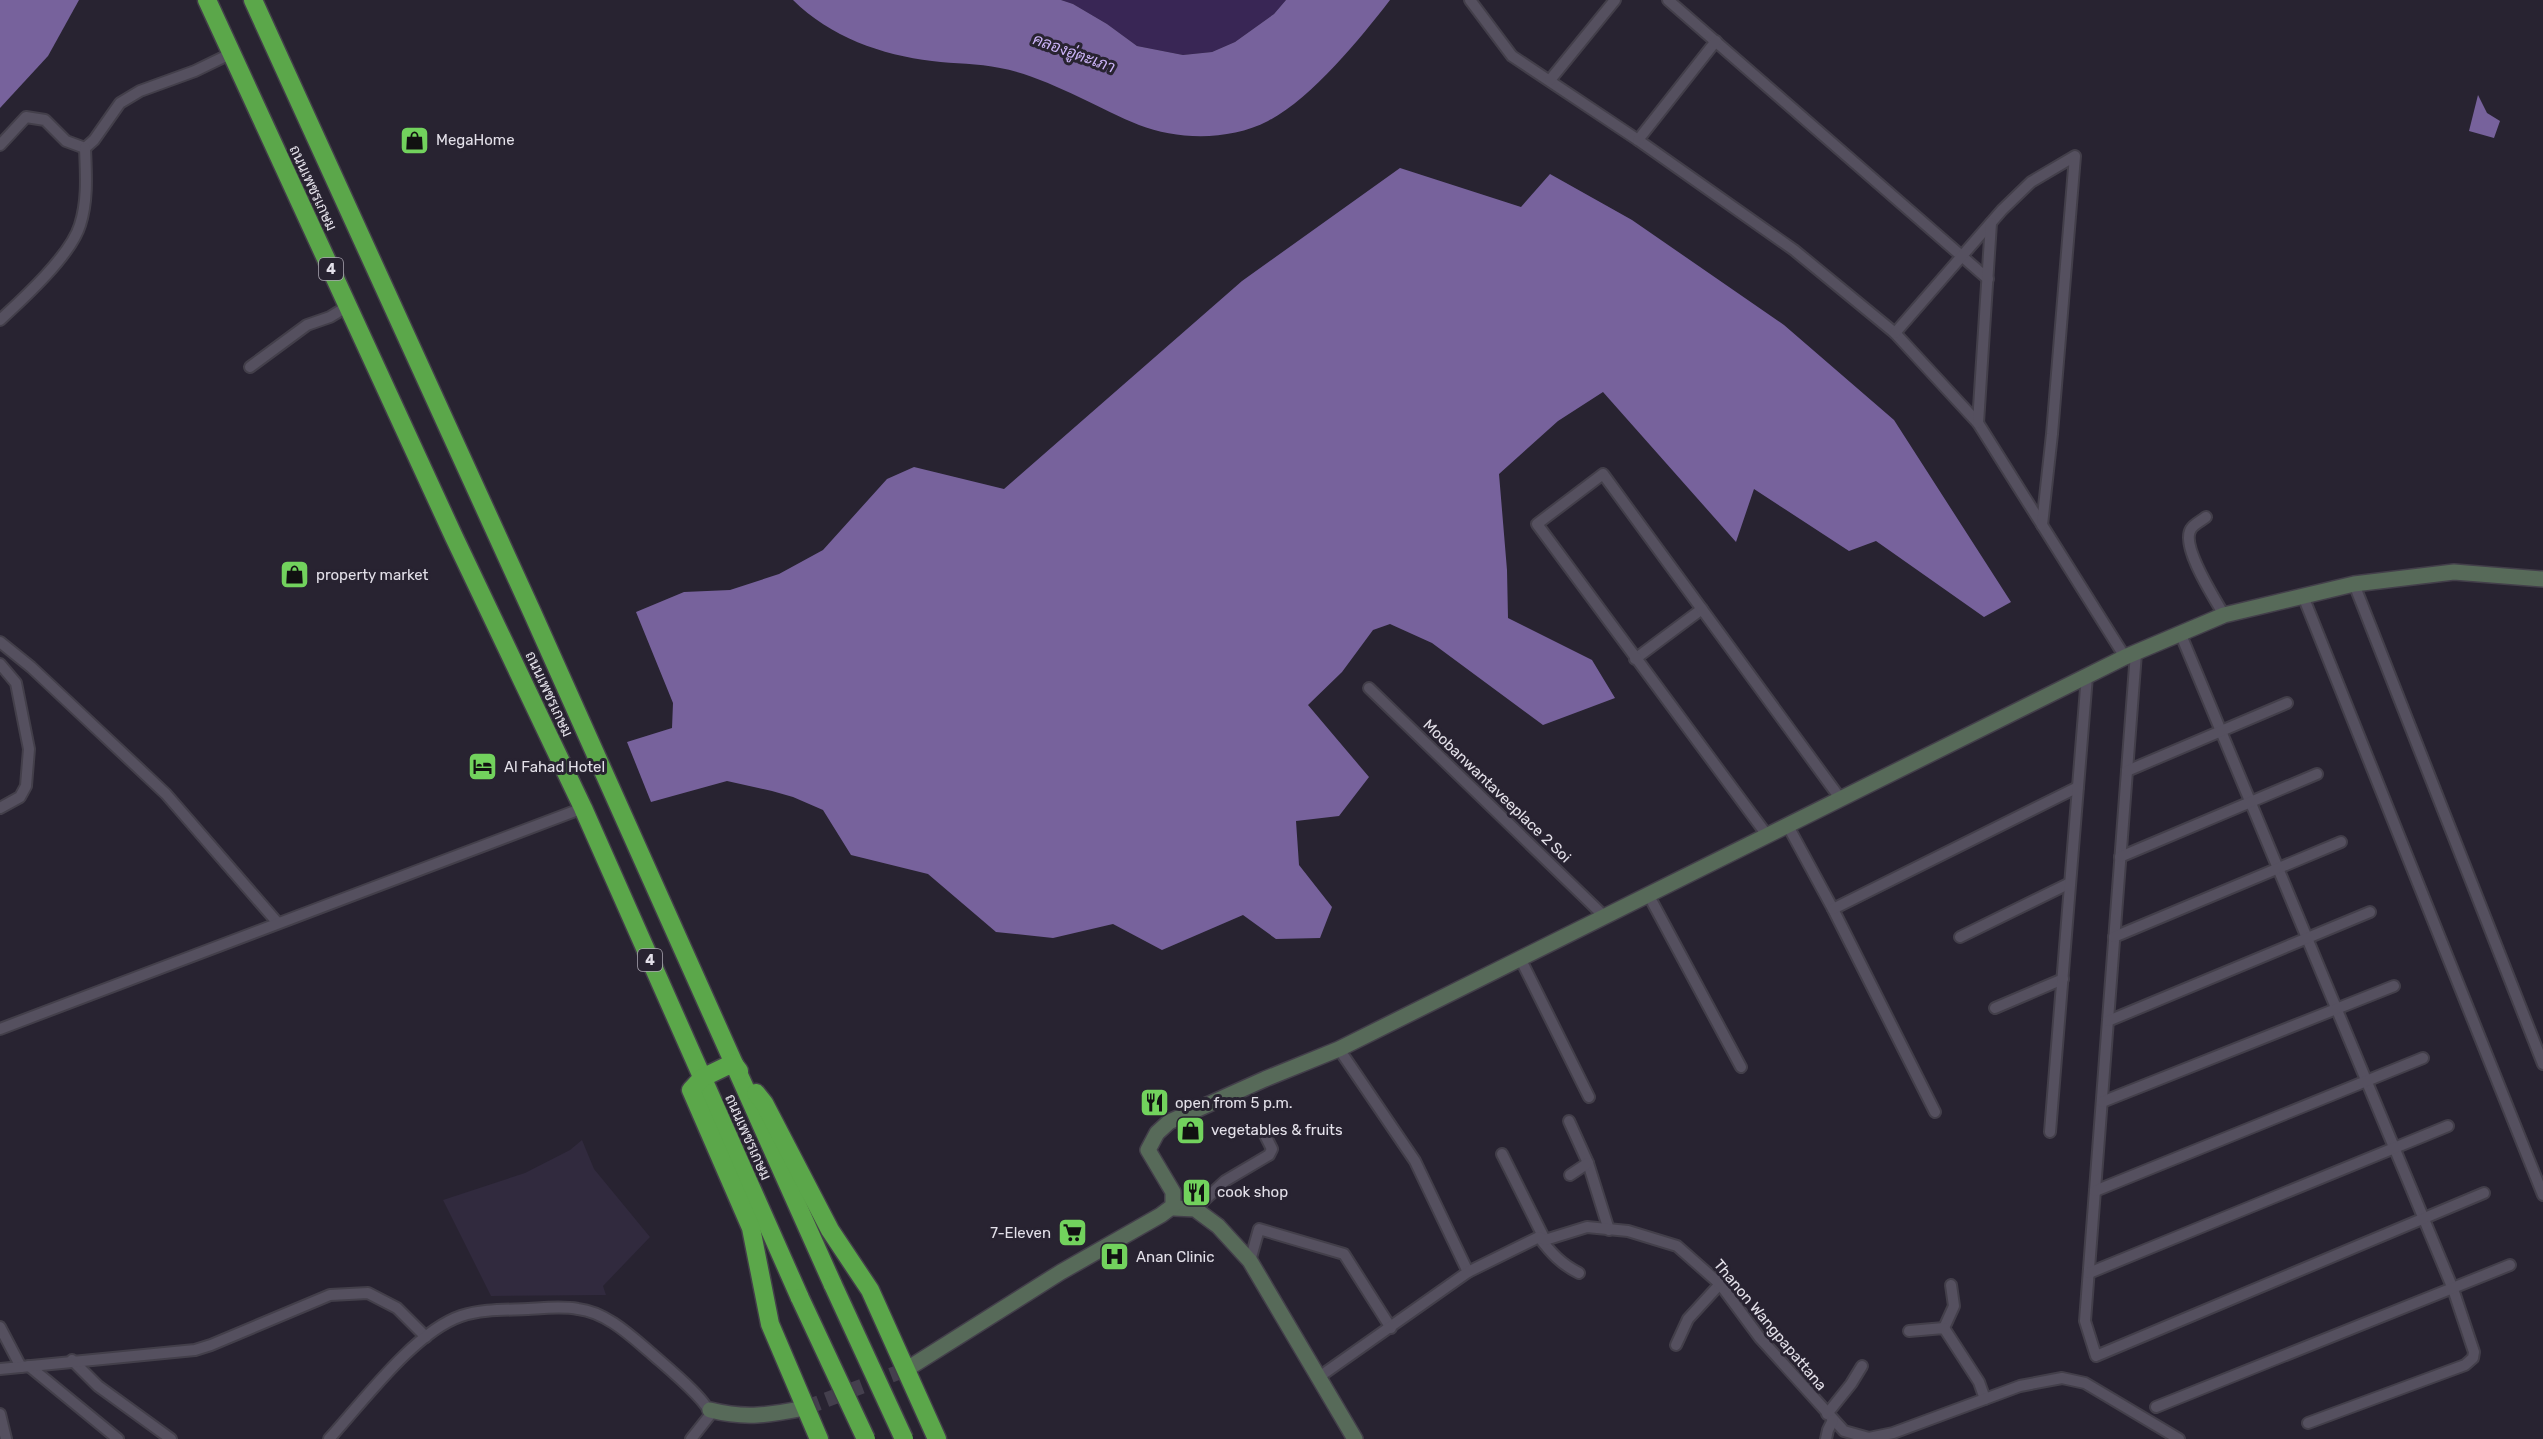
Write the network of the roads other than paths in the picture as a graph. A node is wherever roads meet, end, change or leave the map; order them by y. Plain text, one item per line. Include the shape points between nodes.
1 (207, 0) edge
2 (253, 0) edge
3 (1470, 0) edge
4 (1615, 0) edge
5 (1668, 0) edge
6 (1716, 41) junction
7 (230, 54) junction
8 (1550, 80) junction
9 (1638, 140) junction
10 (0, 145) edge
11 (85, 148) junction
12 (1991, 223) junction
13 (1962, 254) junction
14 (1988, 279) junction
15 (348, 306) junction
16 (0, 320) edge
17 (1895, 333) junction
18 (250, 367) dead end
19 (1978, 423) junction
20 (2206, 517) dead end
21 (2042, 525) junction
22 (2543, 579) edge
23 (2354, 584) junction
24 (2303, 596) junction
25 (1702, 609) junction
26 (2224, 615) junction
27 (2181, 635) junction
28 (0, 642) edge
29 (2130, 655) junction
30 (1635, 659) junction
31 (0, 663) edge
32 (2087, 676) junction
33 (1369, 688) dead end
34 (2287, 703) dead end
35 (2222, 730) junction
36 (2127, 771) junction
37 (2317, 774) dead end
38 (2078, 787) junction
39 (1840, 798) junction
40 (2252, 803) junction
41 (0, 808) edge
42 (583, 808) junction
43 (1788, 826) junction
44 (1767, 835) junction
45 (2341, 842) dead end
46 (2120, 857) junction
47 (2278, 867) junction
48 (2070, 883) junction
49 (1648, 894) junction
50 (1833, 909) junction
51 (2370, 912) dead end
52 (1604, 916) junction
53 (278, 922) junction
54 (1960, 937) dead end
55 (2114, 937) junction
56 (2308, 939) junction
57 (1520, 958) junction
58 (2063, 979) junction
59 (2394, 986) dead end
60 (1995, 1008) dead end
61 (2337, 1008) junction
62 (2108, 1021) junction
63 (0, 1029) edge
64 (1340, 1049) junction
65 (2423, 1058) dead end
66 (733, 1063) junction
67 (2543, 1064) edge
68 (1741, 1066) dead end
69 (702, 1078) junction
70 (2367, 1082) junction
71 (1589, 1096) dead end
72 (2102, 1102) junction
73 (1935, 1112) dead end
74 (1569, 1121) dead end
75 (2448, 1126) dead end
76 (1263, 1131) dead end
77 (2050, 1132) dead end
78 (2395, 1149) junction
79 (1502, 1154) dead end
80 (1588, 1163) junction
81 (1570, 1175) dead end
82 (2095, 1191) junction
83 (2484, 1193) dead end
84 (2543, 1195) edge
85 (1174, 1208) dead end
86 (1195, 1209) junction
87 (2424, 1219) junction
88 (1609, 1230) junction
89 (1542, 1238) junction
90 (1250, 1262) junction
91 (2510, 1264) dead end
92 (1467, 1272) junction
93 (1579, 1273) dead end
94 (2089, 1273) junction
95 (1720, 1284) junction
96 (1950, 1285) dead end
97 (2453, 1288) junction
98 (0, 1327) edge
99 (1390, 1328) junction
100 (1944, 1328) junction
101 (1909, 1331) dead end
102 (426, 1337) junction
103 (1676, 1345) dead end
104 (72, 1360) junction
105 (25, 1366) junction
106 (1862, 1366) dead end
107 (0, 1368) edge
108 (907, 1369) junction
109 (1319, 1377) junction
110 (1985, 1399) junction
111 (2156, 1407) dead end
112 (805, 1408) junction
113 (710, 1410) junction
114 (0, 1414) edge
115 (1830, 1417) junction
116 (2308, 1423) dead end
117 (6, 1439) edge
118 (118, 1439) edge
119 (171, 1439) edge
120 (329, 1439) edge
121 (691, 1439) edge
122 (819, 1439) edge
123 (866, 1439) edge
124 (904, 1439) edge
125 (937, 1439) edge
126 (1355, 1439) edge
127 (1826, 1439) edge
128 (2179, 1439) edge

1 - 7 highway, ถนนเพชรเกษม / 4
2 - 66 highway, ถนนเพชรเกษม / 4
3 - 8 street via 1512,56
4 - 8 street
5 - 6 street
6 - 9 street
6 - 13 street
7 - 11 street via 120,103
7 - 15 highway, ถนนเพชรเกษม / 4
8 - 9 street
9 - 17 street via 1794,250
10 - 11 street via 26,117 45,120 66,141
11 - 16 street via 87,184 80,227 62,256
12 - 13 street
12 - 14 street
12 - 21 street via 2031,182 2074,156
13 - 14 street
13 - 17 street
14 - 19 street
15 - 18 street via 308,325
15 - 42 highway, ถนนเพชรเกษม / 4
17 - 19 street
19 - 21 street
20 - 26 street via 2192,526 2190,548
21 - 29 street
22 - 23 street via 2454,572
23 - 24 street
23 - 67 street
24 - 26 street
24 - 84 street
25 - 30 street
25 - 30 street via 1603,474 1537,524
25 - 39 street
26 - 27 street
27 - 29 street
27 - 35 street
28 - 53 street via 31,666 166,794
29 - 32 street
29 - 36 street
30 - 44 street
31 - 41 street via 15,683 29,749 26,786 20,797
32 - 38 street
32 - 39 street
33 - 52 street, Moobanwantaveeplace 2 Soi
34 - 35 street
35 - 36 street
35 - 40 street
36 - 46 street
37 - 40 street
38 - 48 street
38 - 50 street
39 - 43 street
40 - 46 street
40 - 47 street
42 - 53 street
42 - 69 highway, ถนนเพชรเกษม / 4
43 - 44 street
43 - 50 street
44 - 49 street
45 - 47 street
46 - 55 street
47 - 55 street
47 - 56 street
48 - 54 street
48 - 58 street
49 - 52 street
49 - 68 street
50 - 73 street
51 - 56 street
52 - 57 street
53 - 63 street
55 - 62 street
56 - 61 street
56 - 62 street
57 - 64 street
57 - 71 street
58 - 60 street
58 - 77 street
59 - 61 street
61 - 70 street
61 - 72 street
62 - 72 street
64 - 92 street via 1415,1161
64 - 108 street via 1169,1122 1157,1133 1149,1150 1173,1192 1173,1206
65 - 70 street
66 - 69 highway
66 - 108 highway via 764,1103 830,1230 870,1290
66 - 124 highway, ถนนเพชรเกษม / 4, bridge
69 - 112 highway via 692,1090 751,1228 770,1324
69 - 123 highway, ถนนเพชรเกษม / 4, bridge
70 - 78 street
70 - 82 street
72 - 82 street
74 - 80 street
75 - 78 street
76 - 86 street via 1272,1149 1269,1155 1225,1181
78 - 87 street
78 - 94 street
79 - 89 street
80 - 81 street
80 - 88 street
82 - 94 street
83 - 87 street
85 - 86 street
86 - 90 street via 1218,1226
87 - 94 street via 2096,1356 2085,1321
87 - 97 street
88 - 89 street, Thanon Wangpapattana via 1587,1227
88 - 95 street, Thanon Wangpapattana via 1628,1231 1677,1246
89 - 92 street, Thanon Wangpapattana
89 - 93 street via 1551,1254
90 - 99 street via 1259,1229 1344,1254
90 - 109 street
91 - 97 street
92 - 99 street, Thanon Wangpapattana
95 - 103 street via 1688,1319
95 - 115 street, Thanon Wangpapattana via 1760,1338
96 - 100 street via 1954,1306
97 - 111 street
97 - 116 street via 2474,1352 2470,1362
98 - 105 street
99 - 109 street, Thanon Wangpapattana
100 - 101 street
100 - 110 street via 1979,1382
102 - 104 street via 397,1308 368,1293 330,1295 195,1350
102 - 113 street via 447,1322 475,1313 581,1309 628,1333
102 - 120 street via 358,1404
104 - 105 street
104 - 119 street via 98,1386
105 - 107 street
105 - 118 street
106 - 115 street
108 - 125 highway
109 - 126 street
110 - 115 street, Thanon Wangpapattana via 1869,1438 1844,1431
110 - 128 street, Thanon Wangpapattana via 2020,1386 2062,1378 2085,1383
112 - 113 street via 761,1417
112 - 122 highway
113 - 121 street via 709,1419
114 - 117 street
115 - 127 street

